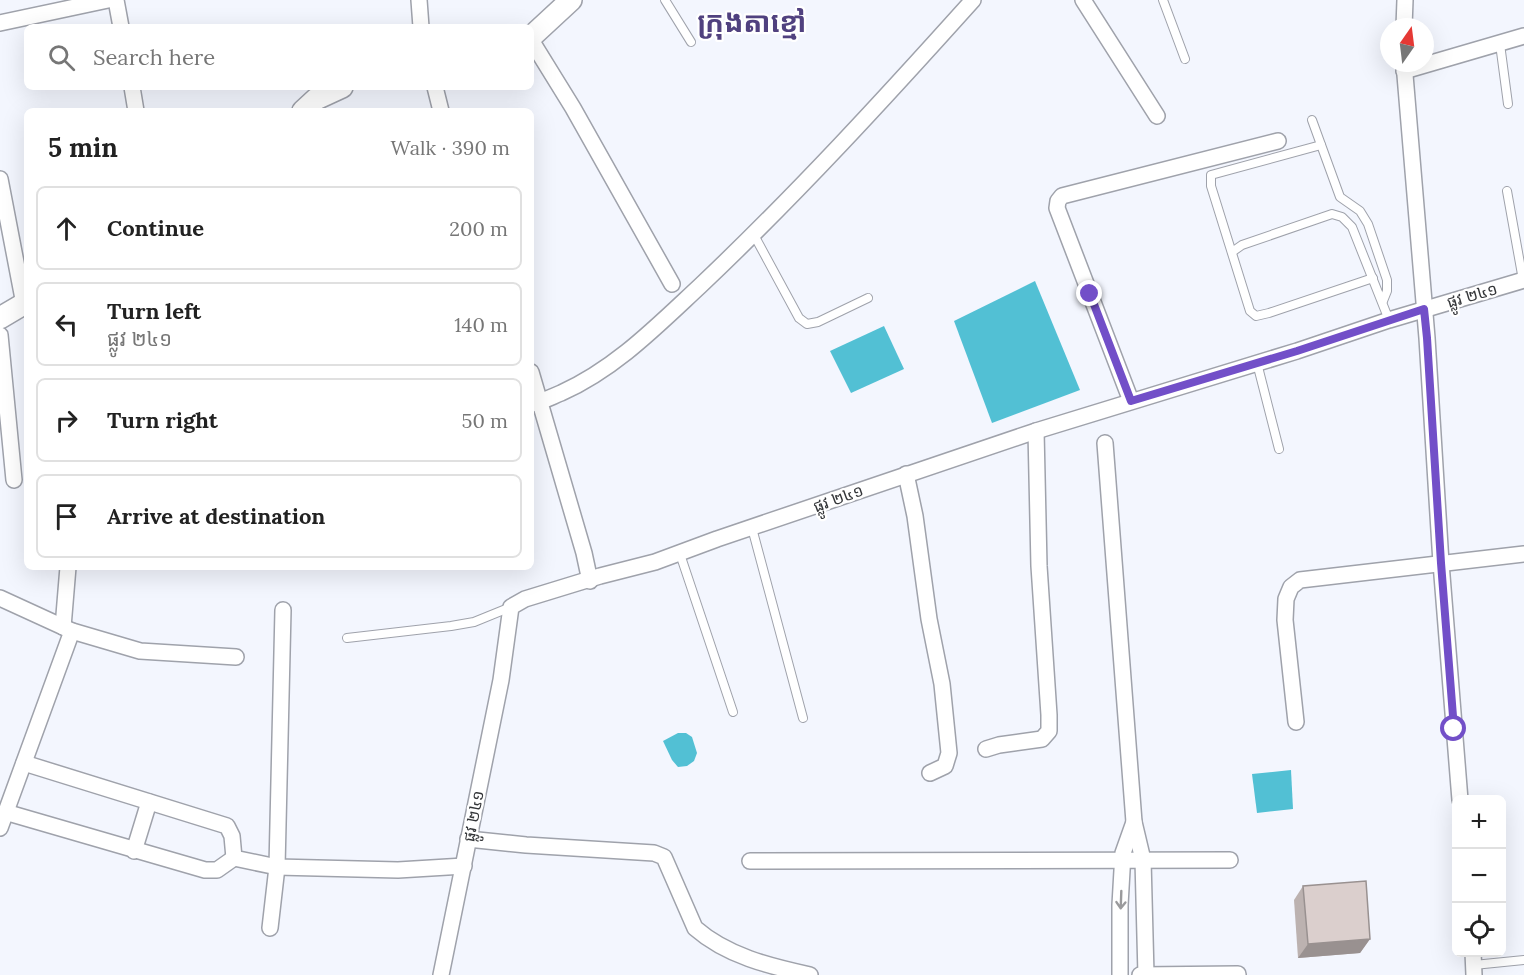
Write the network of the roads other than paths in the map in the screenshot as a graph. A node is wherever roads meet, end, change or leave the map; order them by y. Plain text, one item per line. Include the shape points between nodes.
1 (108, 0) edge
2 (116, 0) edge
3 (419, 0) edge
4 (571, 0) edge
5 (665, 0) edge
6 (973, 0) edge
7 (1083, 0) edge
8 (1163, 0) edge
9 (1405, 0) edge
10 (1404, 18) edge
11 (0, 23) edge
12 (120, 24) edge
13 (421, 24) edge
14 (534, 36) edge
15 (1524, 36) edge
16 (691, 42) dead end
17 (534, 44) edge
18 (1500, 44) junction
19 (1185, 59) dead end
20 (1434, 60) edge
21 (1404, 72) edge
22 (132, 90) edge
23 (336, 90) edge
24 (436, 90) edge
25 (1508, 104) dead end
26 (136, 108) edge
27 (306, 108) edge
28 (440, 108) edge
29 (1156, 116) dead end
30 (1312, 120) dead end
31 (1278, 141) dead end
32 (1322, 145) junction
33 (0, 179) edge
34 (1507, 191) dead end
35 (754, 235) junction
36 (1232, 252) junction
37 (1373, 278) junction
38 (1524, 280) edge
39 (672, 284) dead end
40 (24, 298) edge
41 (868, 298) dead end
42 (1383, 301) junction
43 (24, 304) edge
44 (1424, 309) junction
45 (0, 318) edge
46 (1389, 320) junction
47 (0, 335) edge
48 (1257, 363) junction
49 (1131, 401) junction
50 (535, 403) edge
51 (1036, 431) junction
52 (1105, 443) dead end
53 (1279, 449) dead end
54 (906, 474) junction
55 (14, 480) dead end
56 (752, 528) junction
57 (680, 554) junction
58 (1524, 554) edge
59 (1441, 563) junction
60 (68, 570) edge
61 (590, 580) junction
62 (0, 598) edge
63 (511, 607) junction
64 (283, 610) dead end
65 (68, 629) junction
66 (347, 638) dead end
67 (236, 657) dead end
68 (734, 712) dead end
69 (803, 717) dead end
70 (1296, 722) dead end
71 (986, 749) dead end
72 (24, 763) junction
73 (930, 773) dead end
74 (1460, 795) edge
75 (149, 802) junction
76 (5, 812) junction
77 (1134, 822) junction
78 (0, 828) edge
79 (468, 839) junction
80 (134, 851) junction
81 (234, 858) junction
82 (1143, 860) junction
83 (1230, 860) dead end
84 (750, 861) dead end
85 (1123, 861) junction
86 (464, 866) junction
87 (277, 867) junction
88 (270, 928) dead end
89 (1524, 960) edge
90 (1474, 964) edge
91 (784, 972) edge
92 (1238, 974) edge
93 (441, 975) edge
94 (810, 975) edge
95 (1120, 975) edge
96 (1140, 975) edge
97 (1146, 975) edge

1 - 11 street
2 - 12 street
3 - 13 street
4 - 14 street
5 - 16 lane
6 - 35 street via 852,135
7 - 29 street
8 - 19 lane
9 - 10 street
15 - 18 street
17 - 39 street
18 - 20 street
18 - 25 lane
21 - 44 street
22 - 26 street
23 - 27 street
24 - 28 street
30 - 32 lane
31 - 49 street via 1062,196 1058,201
32 - 36 lane via 1211,175
32 - 42 lane via 1340,197 1360,211 1368,224 1387,280
33 - 40 street
34 - 38 lane
35 - 41 lane via 799,318 807,324
35 - 50 street via 622,356 581,384
36 - 37 lane via 1332,214 1342,217 1352,228
36 - 37 lane via 1250,311 1256,316
37 - 42 lane
38 - 44 street, ផ្លូវ ២៤១
42 - 46 lane
43 - 45 street
44 - 46 street, ផ្លូវ ២៤១
44 - 59 street
46 - 48 street, ផ្លូវ ២៤១
47 - 55 street
48 - 49 street, ផ្លូវ ២៤១
48 - 53 lane
49 - 51 street, ផ្លូវ ២៤១
50 - 61 street
51 - 54 street, ផ្លូវ ២៤១
51 - 71 street via 1037,533 1048,731 1042,739
52 - 77 street
54 - 56 street, ផ្លូវ ២៤១
54 - 73 street via 942,684 949,753 945,766
56 - 57 street, ផ្លូវ ២៤១
56 - 69 lane
57 - 61 street, ផ្លូវ ២៤១
57 - 68 lane
58 - 59 street
59 - 70 street via 1300,580 1291,587 1285,620
59 - 74 street
60 - 65 street
61 - 63 street, ផ្លូវ ២៤១ via 525,599
62 - 65 street
63 - 66 lane via 451,627
63 - 79 street, ផ្លូវ ២៤១ via 501,680
64 - 87 street
65 - 67 street via 141,651
65 - 72 street
72 - 75 street
72 - 76 street
75 - 80 street
75 - 81 street via 226,826 232,836
76 - 78 street
76 - 80 street
77 - 82 street
77 - 85 street
79 - 86 street, ផ្លូវ ២៤១
79 - 91 street via 664,856 694,928 740,955
80 - 81 street via 205,870 217,870
81 - 87 street
82 - 83 street
82 - 85 street
82 - 97 street
84 - 85 street
85 -> 95 street
86 - 87 street via 398,870
86 - 93 street, ផ្លូវ ២៤១
87 - 88 street
89 - 90 lane
91 - 94 street
92 - 97 street
96 - 97 street

